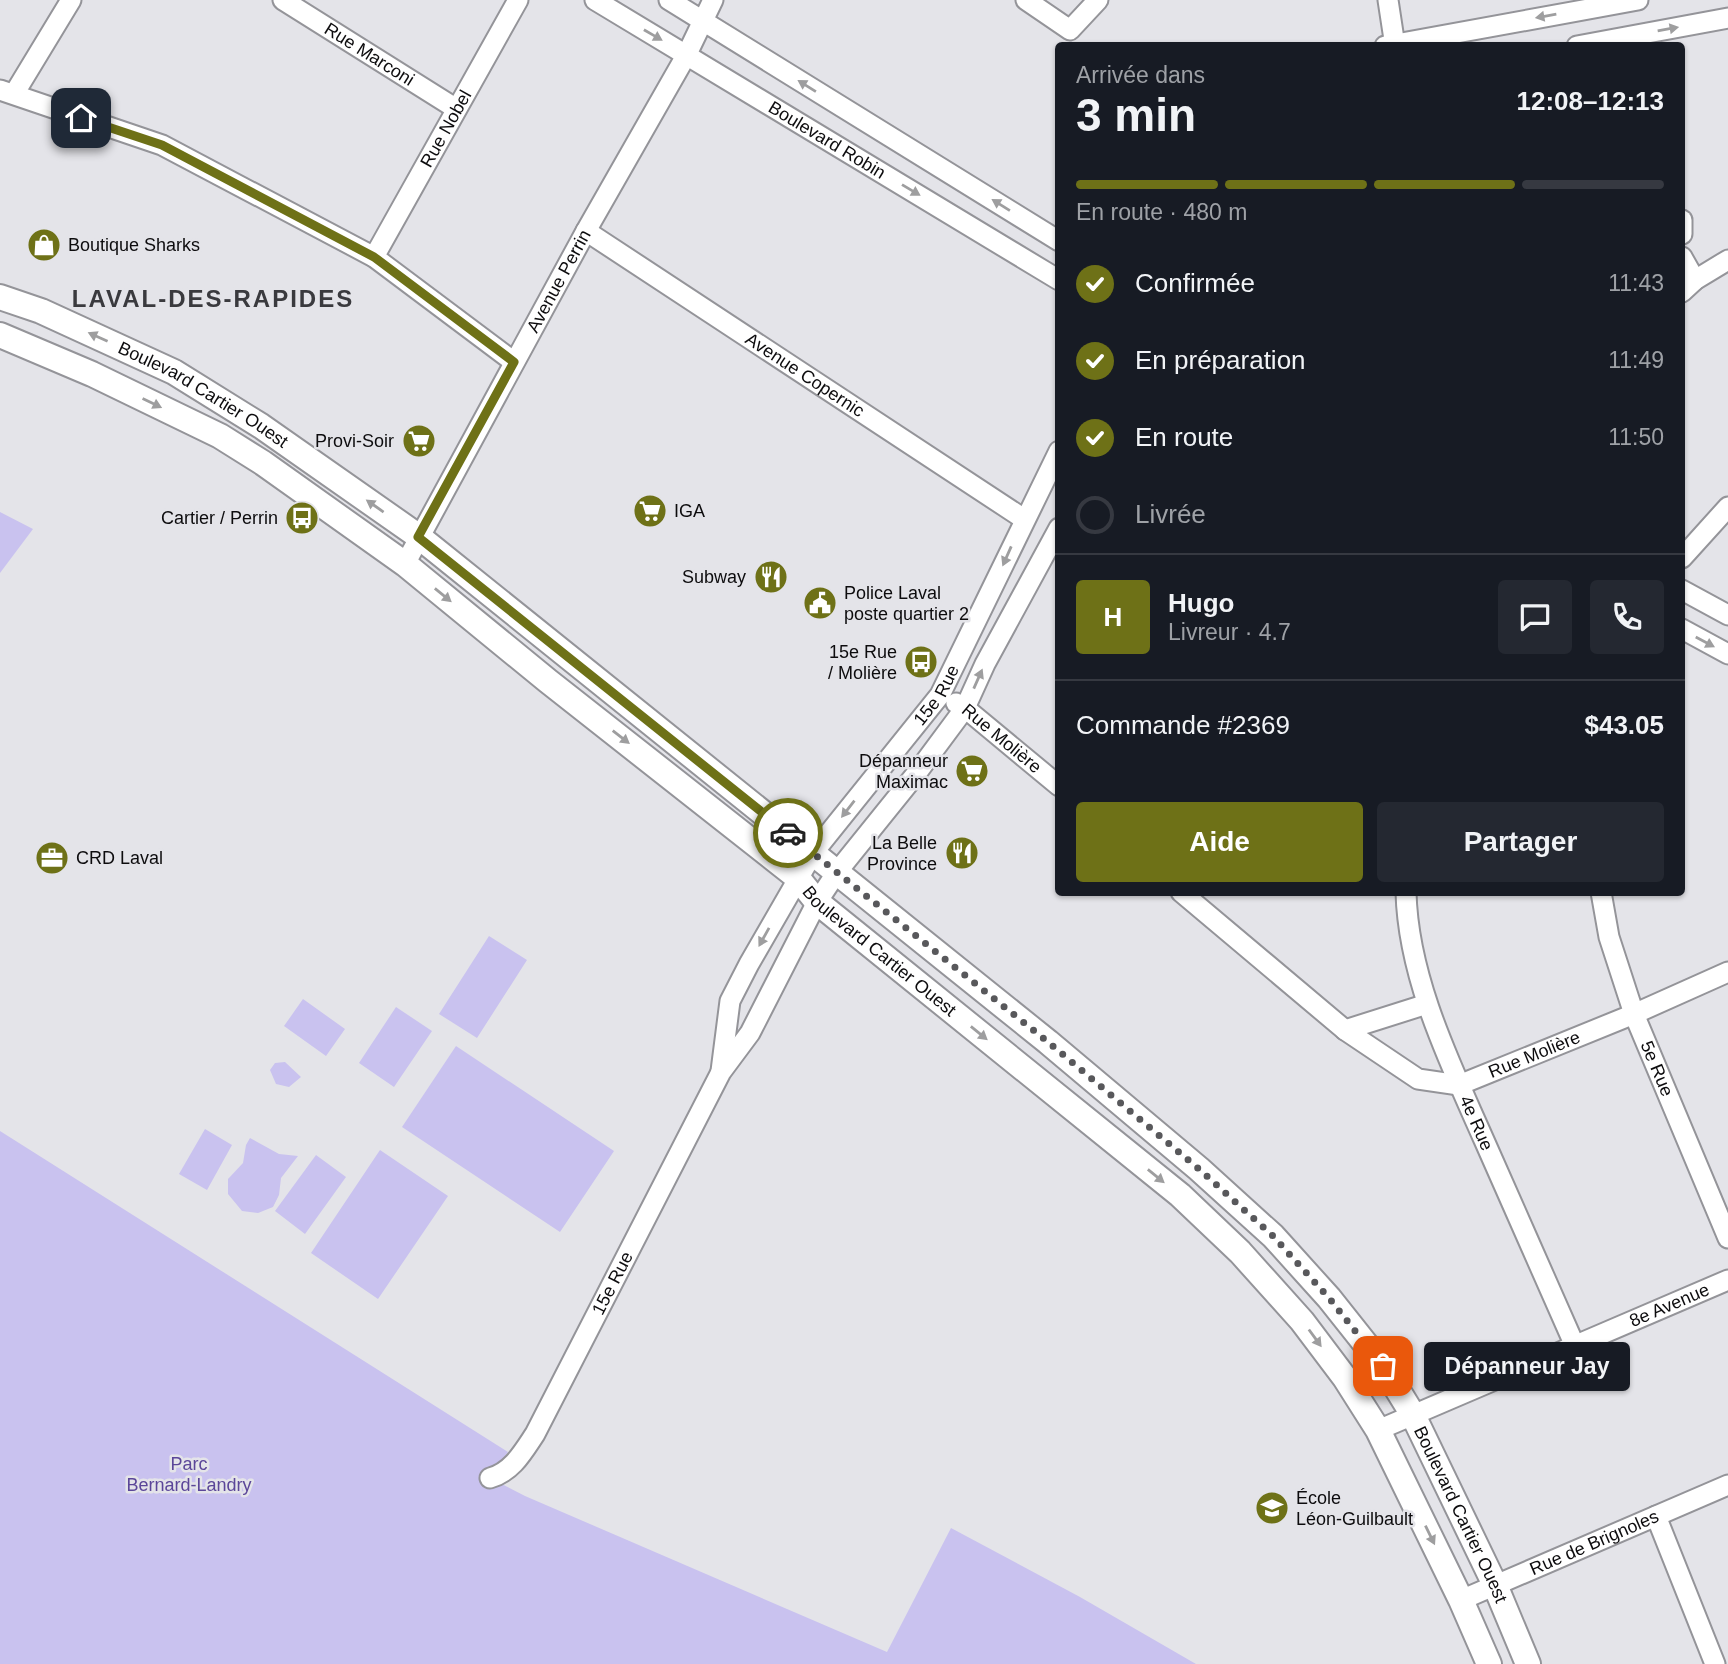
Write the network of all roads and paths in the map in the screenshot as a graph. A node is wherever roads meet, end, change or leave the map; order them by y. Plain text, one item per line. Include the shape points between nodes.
1 (71, 0) edge
2 (283, 0) edge
3 (518, 0) edge
4 (595, 0) edge
5 (669, 0) edge
6 (713, 0) edge
7 (1026, 0) edge
8 (1098, 0) edge
9 (1388, 0) edge
10 (1638, 0) edge
11 (1728, 18) edge
12 (701, 21) junction
13 (1391, 42) edge
14 (1402, 42) edge
15 (1599, 42) edge
16 (687, 54) junction
17 (7, 92) edge
18 (455, 108) junction
19 (586, 231) junction
20 (1055, 239) edge
21 (374, 257) junction
22 (1728, 260) edge
23 (1055, 278) edge
24 (1688, 286) edge
25 (0, 297) edge
26 (0, 335) edge
27 (514, 362) junction
28 (1055, 459) edge
29 (1728, 507) edge
30 (1024, 519) junction
31 (1055, 534) edge
32 (418, 537) junction
33 (1685, 555) edge
34 (405, 564) junction
35 (1685, 592) edge
36 (1728, 615) edge
37 (1685, 631) edge
38 (1728, 654) edge
39 (940, 695) junction
40 (965, 708) junction
41 (1055, 783) edge
42 (813, 853) junction
43 (837, 872) junction
44 (797, 877) junction
45 (1186, 896) edge
46 (1406, 896) edge
47 (1602, 896) edge
48 (817, 902) junction
49 (1728, 972) edge
50 (1427, 1004) junction
51 (1634, 1014) junction
52 (1345, 1030) junction
53 (721, 1072) junction
54 (1460, 1085) junction
55 (1728, 1238) edge
56 (1728, 1280) edge
57 (1575, 1346) junction
58 (1413, 1415) junction
59 (1378, 1430) junction
60 (490, 1478) dead end
61 (1728, 1485) edge
62 (1656, 1516) junction
63 (1495, 1585) junction
64 (1461, 1600) junction
65 (1489, 1664) edge
66 (1528, 1664) edge
67 (1715, 1664) edge

1 - 17 street
2 - 18 street, Rue Marconi
3 - 18 street, Rue Nobel
4 -> 16 street, Boulevard Robin
5 - 12 street, Boulevard Robin
6 - 12 street, Avenue Perrin
7 - 8 street via 1070,30
9 - 13 street
10 -> 14 street
15 -> 11 street
12 - 16 street, Avenue Perrin
20 -> 12 street, Boulevard Robin
16 - 19 street, Avenue Perrin
16 -> 23 street, Boulevard Robin
17 - 21 street via 162,145
18 - 21 street, Rue Nobel
19 - 27 street, Avenue Perrin
19 - 30 street, Avenue Copernic
21 - 27 street
22 - 24 street
32 -> 25 street, Boulevard Cartier Ouest via 261,426 174,372
26 -> 34 street, Boulevard Cartier Ouest via 219,436
27 - 32 street, Avenue Perrin
28 - 30 street, 15e Rue
29 - 33 street
30 -> 39 street, 15e Rue
40 -> 31 street, 15e Rue
32 - 34 street, Avenue Perrin
32 - 42 street, Boulevard Cartier Ouest
34 -> 44 street, Boulevard Cartier Ouest
35 - 36 street
37 -> 38 street
39 - 40 street, Rue Molière
39 -> 42 street, 15e Rue
40 - 41 street, Rue Molière
40 - 43 street, 15e Rue
42 - 43 street, Boulevard Cartier Ouest
42 - 44 street, 15e Rue
43 - 48 street, 15e Rue
43 - 58 street, Boulevard Cartier Ouest via 1132,1111 1273,1236 1383,1366
44 - 48 street, Boulevard Cartier Ouest
44 -> 53 street, 15e Rue via 730,1001
45 - 52 street
46 - 50 street, 4e Rue
47 - 51 street, 5e Rue via 1609,937
48 - 53 street, 15e Rue via 750,1032
48 -> 59 street, Boulevard Cartier Ouest via 1180,1195 1306,1325
49 - 51 street, Rue Molière
50 - 52 street
50 - 54 street, 4e Rue
51 - 54 street, Rue Molière
51 - 55 street, 5e Rue
52 - 54 street via 1418,1079
53 - 60 street, 15e Rue via 535,1434 502,1475
54 - 57 street, 4e Rue
56 - 57 street, 8e Avenue
57 - 58 street, 8e Avenue
58 - 59 street, 8e Avenue
58 - 63 street, Boulevard Cartier Ouest
59 -> 64 street, Boulevard Cartier Ouest
61 - 62 street, Rue de Brignoles
62 - 63 street, Rue de Brignoles
62 - 67 street
63 - 64 street, Rue de Brignoles
63 - 66 street, Boulevard Cartier Ouest
64 - 65 street, Boulevard Cartier Ouest

